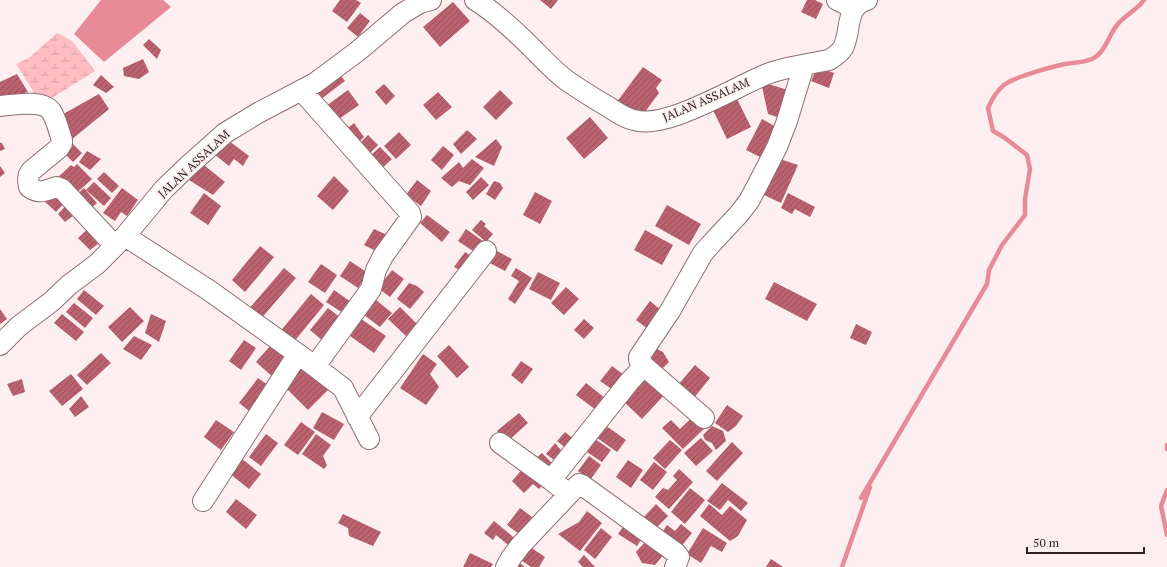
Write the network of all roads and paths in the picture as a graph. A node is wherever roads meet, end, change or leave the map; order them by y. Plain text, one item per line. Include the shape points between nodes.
1 (431, 0) edge
2 (475, 0) edge
3 (852, 3) edge
4 (804, 65) junction
5 (302, 91) junction
6 (0, 106) edge
7 (120, 241) junction
8 (486, 251) dead end
9 (0, 345) edge
10 (298, 354) junction
11 (314, 366) junction
12 (644, 366) junction
13 (357, 417) junction
14 (704, 418) dead end
15 (369, 439) dead end
16 (500, 443) dead end
17 (551, 480) junction
18 (569, 494) junction
19 (203, 501) dead end
20 (506, 567) edge
21 (675, 567) edge

1 - 5 street, JALAN ASSALAM via 420,3 404,13 316,83
2 - 4 street, JALAN ASSALAM via 503,21 566,80 612,110 633,120 649,122 663,119 767,74
3 - 4 street, JALAN ASSALAM via 847,38 838,55 829,60
4 - 12 street via 787,121 764,173 749,201 703,253 670,311 639,357
5 - 7 street, JALAN ASSALAM via 225,133 164,189
5 - 11 street via 411,217 383,256 371,289
6 - 7 street via 38,104 51,111 62,143 30,171 29,187 40,192 57,187 62,189
7 - 9 street, JALAN ASSALAM
7 - 10 street via 210,291
8 - 13 street
10 - 11 street
10 - 19 street
11 - 13 street via 343,388
12 - 14 street
12 - 17 street
13 - 15 street
16 - 17 street
17 - 18 street
18 - 20 street via 520,546
18 - 21 street via 578,484 582,484 676,553 679,557

